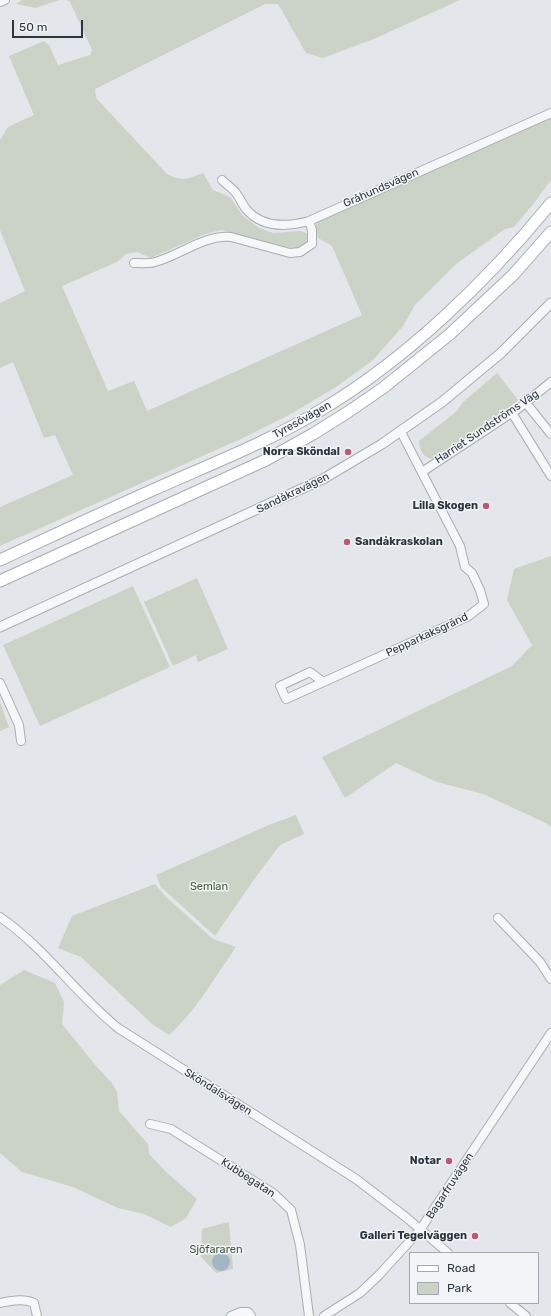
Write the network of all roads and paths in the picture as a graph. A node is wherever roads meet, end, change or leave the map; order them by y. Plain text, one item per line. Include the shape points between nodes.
1 (5, 0) edge
2 (0, 2) edge
3 (551, 113) edge
4 (222, 180) dead end
5 (551, 203) edge
6 (309, 220) junction
7 (551, 232) edge
8 (134, 263) dead end
9 (551, 303) edge
10 (551, 382) edge
11 (526, 403) junction
12 (512, 413) junction
13 (401, 432) junction
14 (551, 434) edge
15 (422, 472) junction
16 (551, 476) edge
17 (0, 560) edge
18 (0, 581) edge
19 (0, 627) edge
20 (323, 682) junction
21 (0, 683) edge
22 (21, 741) dead end
23 (0, 917) edge
24 (498, 918) dead end
25 (551, 979) edge
26 (551, 1033) edge
27 (150, 1124) dead end
28 (420, 1230) junction
29 (447, 1252) edge
30 (0, 1303) edge
31 (511, 1304) edge
32 (37, 1316) edge
33 (231, 1316) edge
34 (251, 1316) edge
35 (309, 1316) edge
36 (324, 1316) edge
37 (526, 1316) edge

1 - 2 street
3 - 6 street, Gråhundsvägen
4 - 6 street, Gråhundsvägen via 255,218 267,224 299,224
5 - 17 main road, Tyresövägen via 487,275 434,325 372,375 327,406 262,442
6 - 8 street via 312,244 300,252 290,253 221,236 207,239 154,262
7 - 18 main road, Tyresövägen via 513,275 450,334 383,388 348,412 266,460
9 - 13 street, Sandåkravägen via 496,357
10 - 11 street, Harriet Sundströms Väg
11 - 12 street, Harriet Sundströms Väg
11 - 14 street
12 - 15 street, Harriet Sundströms Väg
12 - 16 street
13 - 15 street, Pepparkaksgränd
13 - 19 street, Sandåkravägen via 323,479
15 - 20 street, Pepparkaksgränd via 460,546 465,567 472,573 484,604 467,617
20 - 20 street, Pepparkaksgränd via 286,699 280,686 310,672
21 - 22 street via 19,725
23 - 28 street, Sköndalsvägen via 38,947 74,987 118,1028 356,1179
24 - 25 street via 540,962
26 - 28 street, Bagarfruvägen
27 - 35 street, Kubbegatan via 171,1128 273,1193 291,1210 300,1245
28 - 29 street, Sköndalsvägen
28 - 36 street, Bagarfruvägen via 360,1293
30 - 32 street via 28,1300 34,1303
31 - 37 street
33 - 34 street via 248,1312

